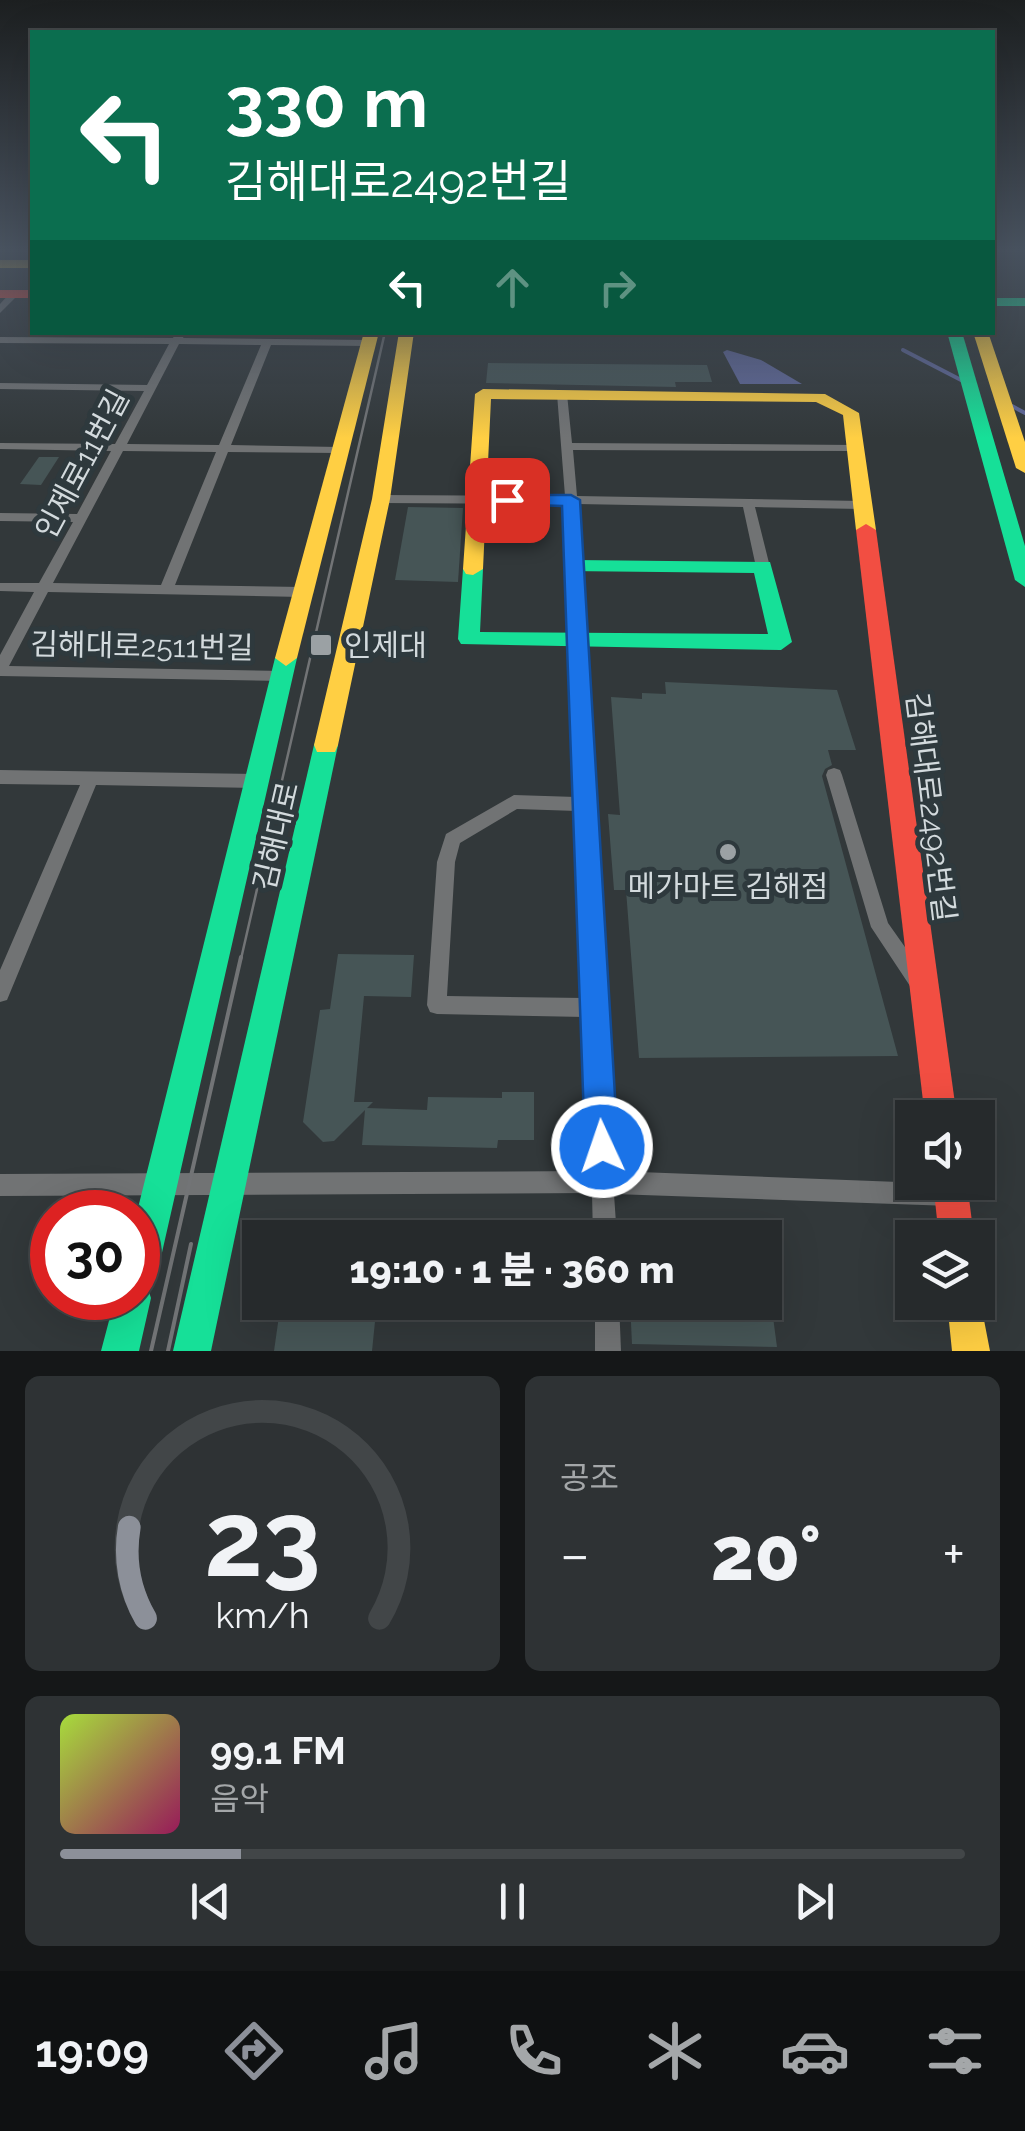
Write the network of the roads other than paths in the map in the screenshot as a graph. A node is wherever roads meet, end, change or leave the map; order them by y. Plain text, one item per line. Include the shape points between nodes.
1 (955, 335) edge
2 (981, 335) edge
3 (407, 336) edge
4 (178, 337) edge
5 (371, 337) edge
6 (0, 340) edge
7 (267, 342) junction
8 (0, 386) edge
9 (151, 388) junction
10 (562, 394) junction
11 (0, 446) edge
12 (566, 446) junction
13 (119, 447) junction
14 (226, 448) junction
15 (855, 448) junction
16 (339, 450) junction
17 (1025, 468) edge
18 (381, 500) junction
19 (476, 500) junction
20 (571, 500) junction
21 (748, 503) junction
22 (862, 505) junction
23 (0, 518) edge
24 (81, 518) junction
25 (574, 566) junction
26 (763, 567) junction
27 (1025, 580) edge
28 (0, 587) edge
29 (44, 588) junction
30 (166, 590) junction
31 (302, 592) junction
32 (577, 640) junction
33 (0, 670) edge
34 (283, 676) junction
35 (834, 775) dead end
36 (0, 777) edge
37 (91, 778) junction
38 (258, 781) junction
39 (585, 804) junction
40 (925, 992) junction
41 (0, 993) edge
42 (595, 1008) junction
43 (939, 1100) edge
44 (162, 1182) junction
45 (603, 1182) junction
46 (229, 1183) junction
47 (0, 1185) edge
48 (895, 1188) edge
49 (160, 1190) edge
50 (604, 1220) edge
51 (128, 1320) edge
52 (607, 1320) edge
53 (967, 1320) edge
54 (120, 1351) edge
55 (192, 1351) edge
56 (608, 1351) edge
57 (971, 1351) edge

1 - 27 main road
2 - 17 main road
3 - 18 main road, 김해대로
4 - 6 street
4 - 7 street
4 - 9 street, 인제로11번길
5 - 7 street
5 - 16 main road, 김해대로
7 - 14 street
8 - 9 street, 인제로11번길
9 - 13 street, 인제로11번길
10 - 12 street
10 - 15 main road, 김해대로2492번길 via 820,397 851,413
10 - 19 main road, 김해대로2492번길 via 483,394
11 - 13 street
12 - 15 street
12 - 20 street
13 - 14 street
13 - 24 street, 인제로11번길
14 - 16 street
14 - 30 street
15 - 22 main road, 김해대로2492번길
16 - 31 main road, 김해대로
18 - 19 street
18 - 46 main road, 김해대로
19 - 20 street
19 - 32 main road, 김해대로2492번길 via 469,639
20 - 21 street
20 - 25 street
21 - 22 street
21 - 26 street, 김해대로2492번길
22 - 40 main road, 김해대로2492번길
23 - 24 street
24 - 29 street, 인제로11번길
25 - 26 main road
25 - 32 street
26 - 32 main road, 김해대로2492번길 via 782,642
28 - 29 street
29 - 30 street
29 - 33 street, 인제로11번길
30 - 31 street
31 - 34 main road, 김해대로
32 - 39 street
33 - 34 street, 김해대로2511번길
34 - 38 main road, 김해대로
35 - 40 street via 880,927
36 - 37 street
37 - 38 street
37 - 41 street
38 - 44 main road, 김해대로
39 - 42 street
39 - 42 street via 514,802 452,839 437,1005
40 - 43 main road, 김해대로2492번길
42 - 45 street
44 - 46 street
44 - 47 street
44 - 49 main road, 김해대로
45 - 46 street
45 - 48 street
45 - 50 street
46 - 55 main road, 김해대로
51 - 54 main road
52 - 56 street
53 - 57 main road

